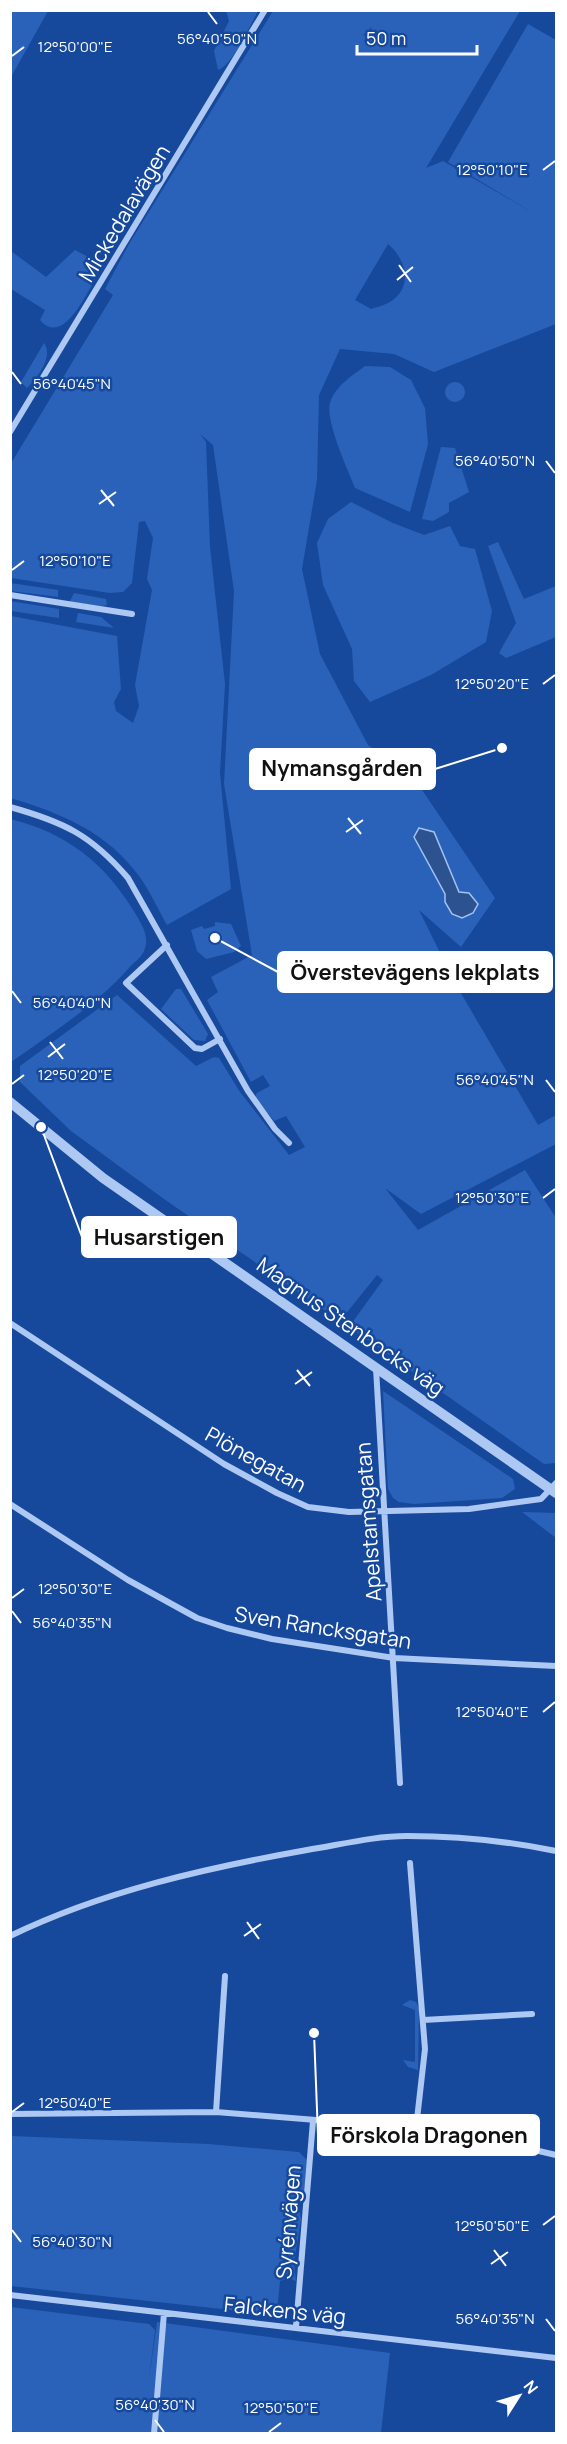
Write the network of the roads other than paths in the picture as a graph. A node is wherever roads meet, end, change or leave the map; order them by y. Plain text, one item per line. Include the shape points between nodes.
1 (265, 10) edge
2 (10, 432) edge
3 (10, 595) edge
4 (132, 614) dead end
5 (10, 807) edge
6 (167, 945) junction
7 (220, 1039) junction
8 (10, 1102) edge
9 (289, 1143) dead end
10 (10, 1323) edge
11 (376, 1367) junction
12 (555, 1488) edge
13 (10, 1504) edge
14 (384, 1512) junction
15 (394, 1658) junction
16 (556, 1666) edge
17 (400, 1783) dead end
18 (556, 1851) edge
19 (410, 1863) dead end
20 (10, 1936) edge
21 (225, 1976) dead end
22 (532, 2014) dead end
23 (423, 2020) junction
24 (216, 2112) junction
25 (10, 2114) edge
26 (313, 2121) junction
27 (416, 2128) junction
28 (556, 2155) edge
29 (10, 2295) edge
30 (164, 2313) junction
31 (296, 2327) junction
32 (556, 2358) edge
33 (154, 2433) edge

1 - 2 street, Mickedalavägen
3 - 4 street
5 - 6 street via 62,825 94,843 128,878
6 - 7 street
6 - 7 street via 126,983 195,1048 202,1049
7 - 9 street via 256,1103
8 - 11 street, Magnus Stenbocks väg via 103,1178
10 - 14 street, Plönegatan via 224,1464 277,1493 308,1507
11 - 12 street, Magnus Stenbocks väg
11 - 14 street, Apelstamsgatan
12 - 14 street, Plönegatan via 542,1499 469,1509
13 - 15 street, Sven Rancksgatan via 128,1580 197,1618 272,1639
14 - 15 street, Apelstamsgatan
15 - 16 street, Sven Rancksgatan
15 - 17 street, Apelstamsgatan
18 - 20 street via 504,1842 405,1836 346,1844 178,1876 54,1915
19 - 23 street
21 - 24 street
22 - 23 street
23 - 27 street via 425,2049
24 - 25 street
24 - 26 street
26 - 27 street
26 - 31 street, Syrénvägen
27 - 28 street
29 - 30 street, Falckens väg
30 - 31 street, Falckens väg
30 - 33 street
31 - 32 street, Falckens väg

